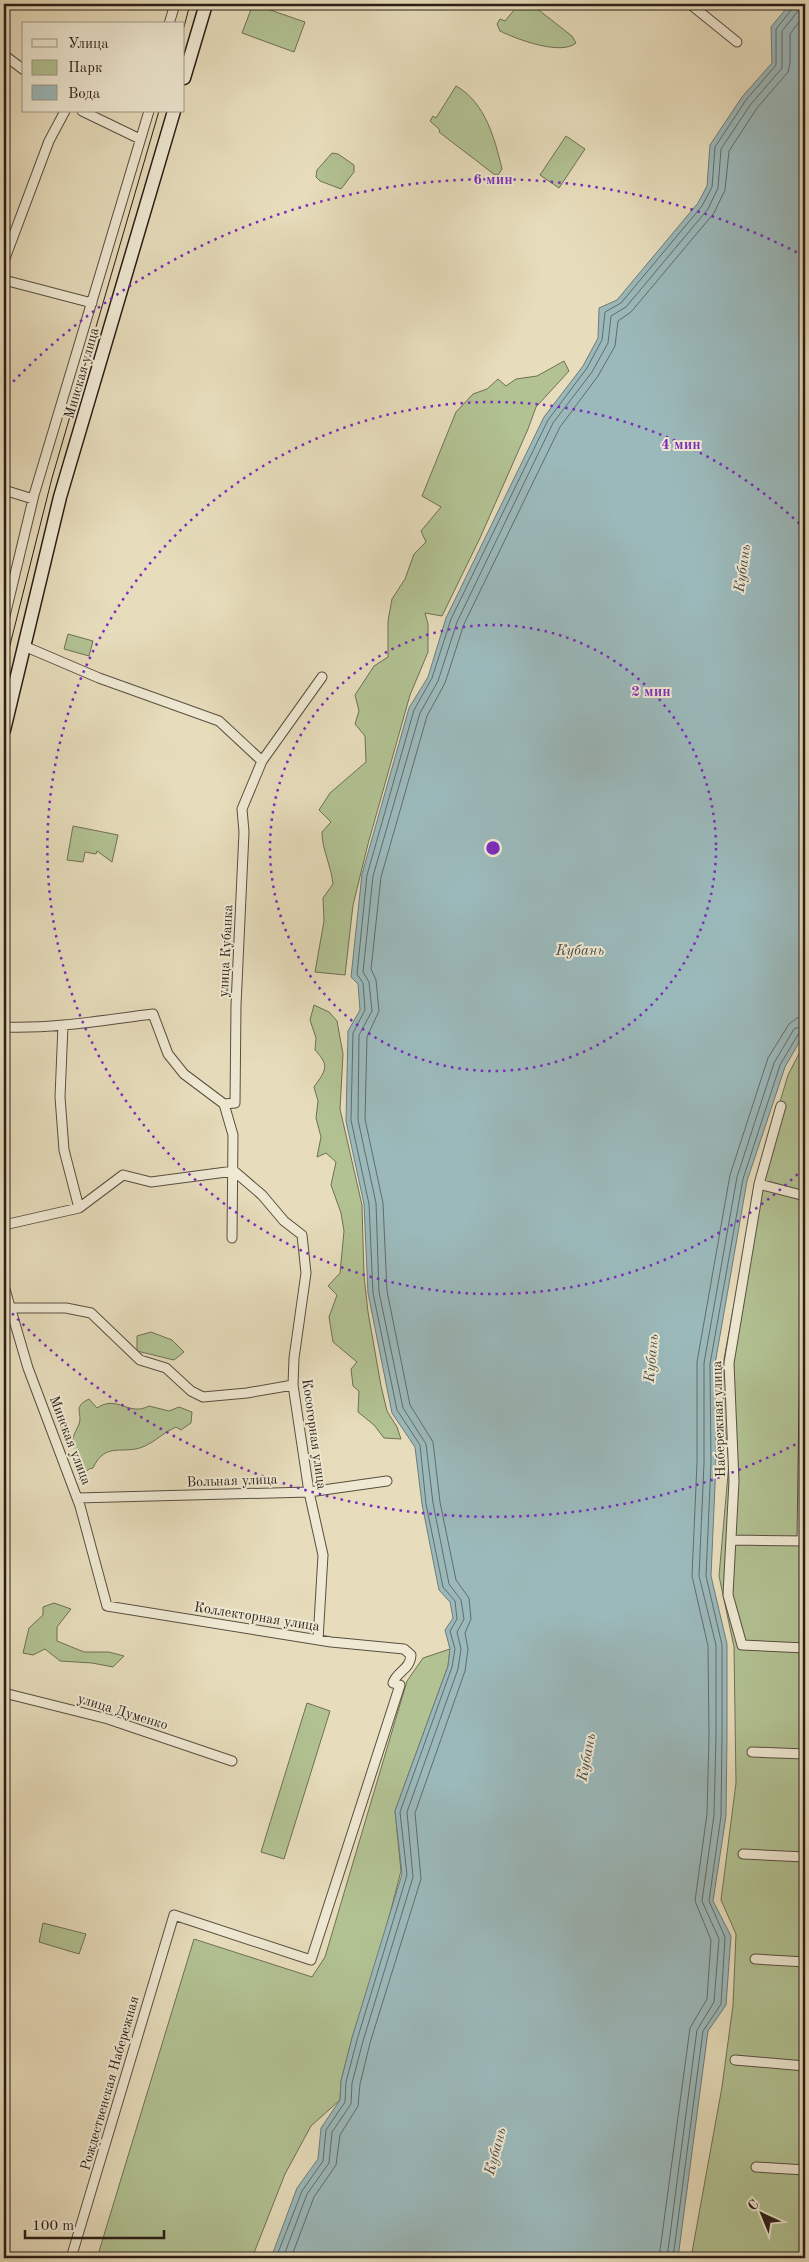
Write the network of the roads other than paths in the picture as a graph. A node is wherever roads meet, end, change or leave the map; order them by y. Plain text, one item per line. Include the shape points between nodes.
1 (175, 4) edge
2 (206, 4) edge
3 (690, 4) edge
4 (170, 22) edge
5 (737, 42) dead end
6 (4, 55) edge
7 (22, 68) edge
8 (185, 75) edge
9 (64, 112) edge
10 (84, 112) edge
11 (149, 112) edge
12 (174, 112) edge
13 (140, 139) junction
14 (4, 261) edge
15 (4, 280) edge
16 (92, 303) junction
17 (4, 490) edge
18 (33, 499) junction
19 (4, 620) edge
20 (24, 646) junction
21 (322, 677) dead end
22 (4, 730) edge
23 (262, 761) junction
24 (63, 1025) junction
25 (4, 1027) edge
26 (224, 1104) junction
27 (781, 1106) dead end
28 (234, 1171) junction
29 (759, 1184) junction
30 (805, 1196) edge
31 (79, 1208) junction
32 (4, 1225) edge
33 (232, 1238) dead end
34 (4, 1286) edge
35 (10, 1308) junction
36 (805, 1326) edge
37 (293, 1385) junction
38 (387, 1481) dead end
39 (310, 1492) junction
40 (77, 1498) junction
41 (733, 1540) junction
42 (804, 1541) edge
43 (107, 1606) joint
44 (318, 1640) junction
45 (805, 1648) edge
46 (4, 1693) edge
47 (752, 1752) dead end
48 (805, 1754) edge
49 (232, 1761) dead end
50 (743, 1854) dead end
51 (805, 1857) edge
52 (174, 1915) joint
53 (755, 1959) dead end
54 (805, 1962) edge
55 (735, 2060) dead end
56 (805, 2066) edge
57 (756, 2167) dead end
58 (805, 2170) edge
59 (71, 2258) edge

1 - 4 street
2 - 8 main road
3 - 5 street
6 - 7 street
9 - 14 street via 50,141
10 - 13 street
11 - 13 street, Минская улица
12 - 20 main road, Минская улица via 60,497
13 - 16 street, Минская улица
15 - 16 street
16 - 18 street, Минская улица
17 - 18 street
18 - 19 street, Минская улица
20 - 22 main road, Минская улица
20 - 23 street via 99,678 220,721
21 - 23 street, улица Кубанка
23 - 26 street, улица Кубанка via 242,809 244,832 235,1102
24 - 25 street
24 - 26 street via 153,1014 168,1054 184,1074
24 - 31 street via 60,1097 64,1150
26 - 28 street via 233,1135
27 - 29 street, Набережная улица
28 - 31 street via 151,1182 124,1175
28 - 33 street
28 - 37 street, Косогорная улица via 302,1235 306,1273
29 - 30 street
29 - 41 street, Набережная улица via 729,1362
31 - 32 street
34 - 35 street, Минская улица
35 - 37 street via 66,1308 91,1313 140,1360 166,1368 191,1391 203,1397
35 - 40 street, Минская улица via 28,1368
36 - 42 street
37 - 39 street, Косогорная улица
38 - 39 street, Вольная улица
39 - 40 street, Вольная улица
39 - 44 street, Косогорная улица via 323,1555
40 - 43 street, Минская улица
41 - 42 street
41 - 45 street, Набережная улица via 728,1595 742,1645
43 - 44 street, Коллекторная улица
44 - 52 street, Коллекторная улица via 404,1649 411,1655 403,1671 395,1676 393,1683 400,1685 310,1960
46 - 49 street, улица Думенко via 108,1719
47 - 48 street
50 - 51 street
52 - 59 street, Рождественская Набережная
53 - 54 street
55 - 56 street
57 - 58 street

